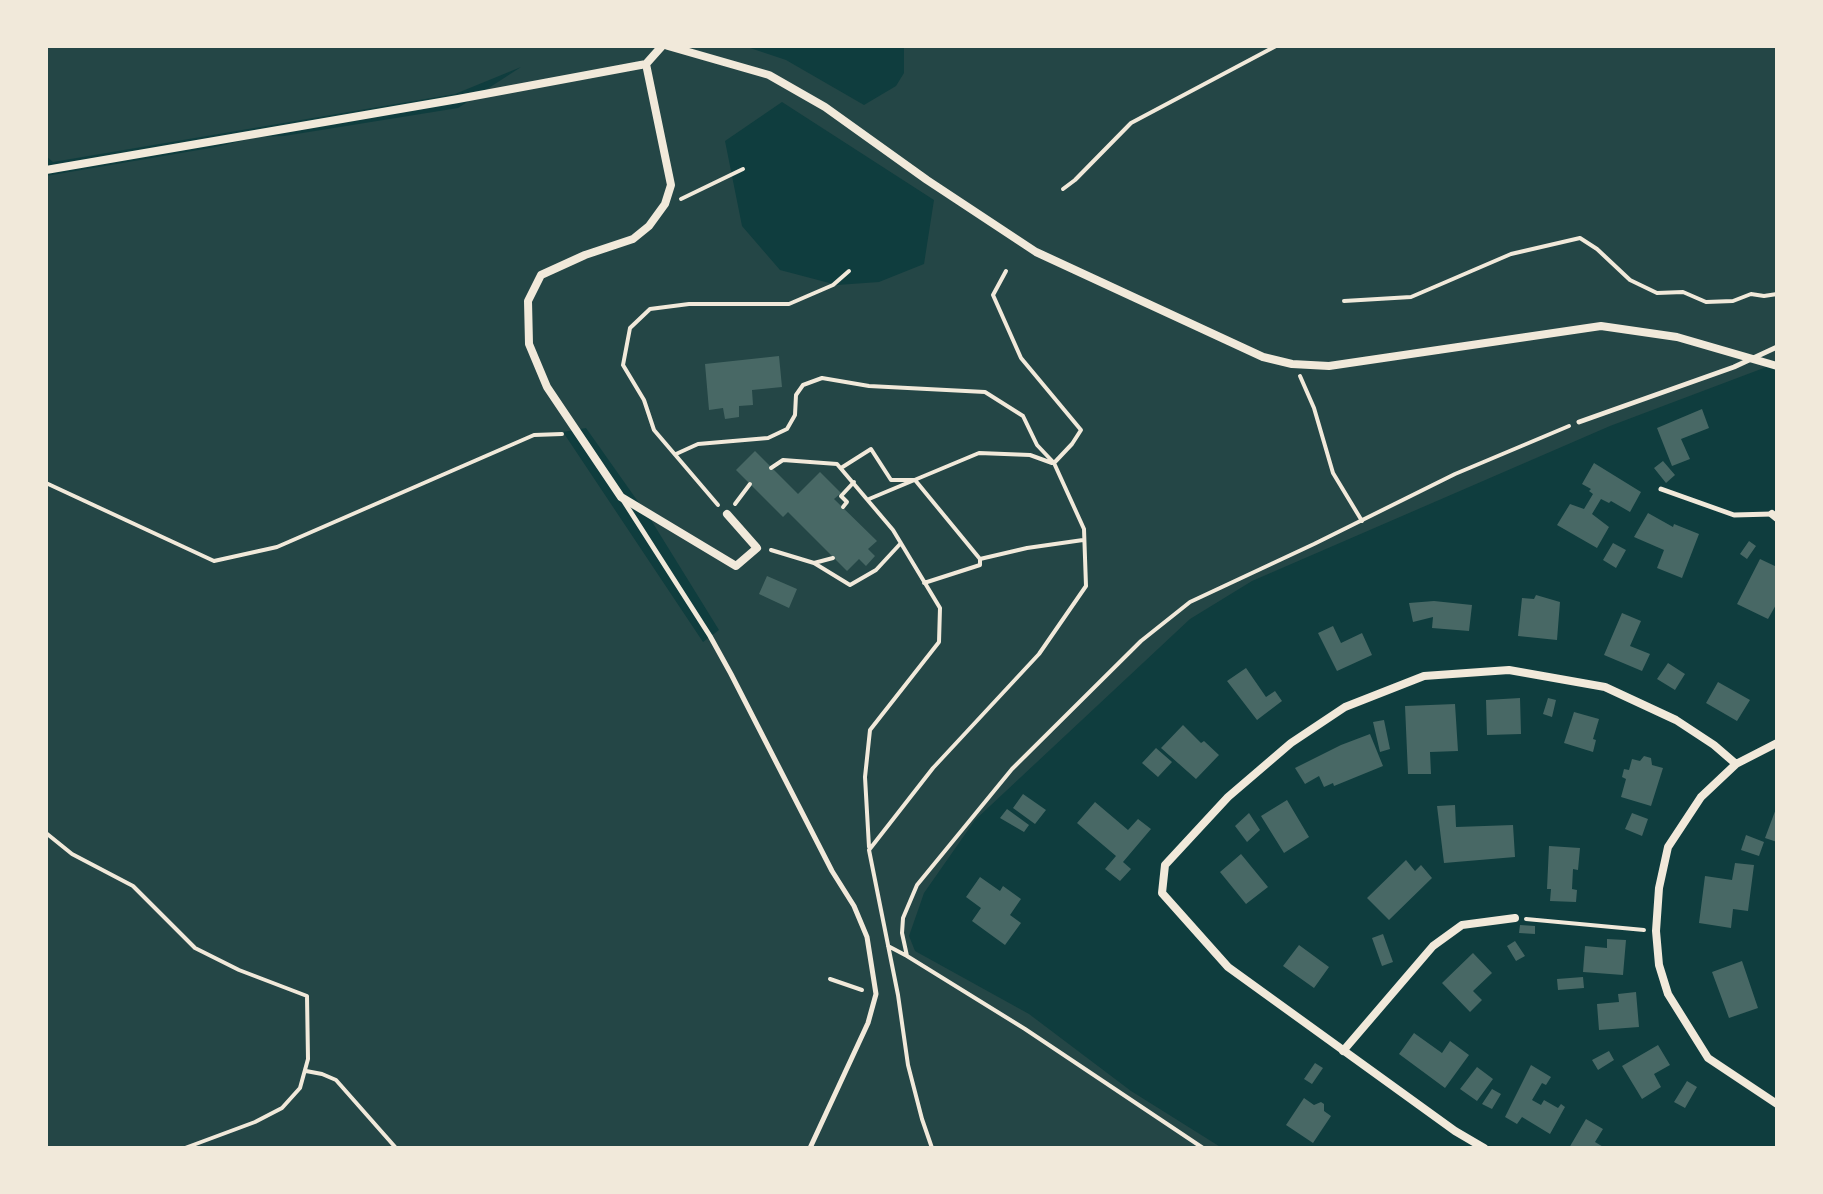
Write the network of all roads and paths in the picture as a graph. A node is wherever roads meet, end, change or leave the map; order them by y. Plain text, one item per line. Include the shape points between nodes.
1 (665, 46) edge
2 (1276, 46) edge
3 (646, 64) junction
4 (743, 169) dead end
5 (46, 170) edge
6 (1063, 189) dead end
7 (665, 204) junction
8 (849, 271) dead end
9 (1006, 271) dead end
10 (1777, 294) edge
11 (1344, 301) dead end
12 (1777, 347) edge
13 (1753, 359) junction
14 (1292, 364) junction
15 (1777, 366) edge
16 (1579, 422) joint
17 (577, 433) junction
18 (676, 454) junction
19 (1054, 463) junction
20 (771, 468) dead end
21 (841, 468) junction
22 (915, 480) junction
23 (854, 482) junction
24 (46, 483) edge
25 (750, 484) dead end
26 (1661, 489) dead end
27 (621, 497) junction
28 (869, 499) junction
29 (843, 507) dead end
30 (727, 514) junction
31 (1774, 516) edge
32 (1362, 521) junction
33 (1083, 540) junction
34 (901, 543) junction
35 (757, 548) junction
36 (833, 558) dead end
37 (980, 559) junction
38 (814, 563) junction
39 (924, 583) junction
40 (1777, 743) edge
41 (1736, 764) junction
42 (46, 833) edge
43 (869, 850) junction
44 (1515, 918) joint
45 (1656, 931) junction
46 (867, 937) junction
47 (887, 945) junction
48 (907, 956) junction
49 (830, 979) dead end
50 (876, 994) junction
51 (1343, 1051) junction
52 (306, 1071) junction
53 (1777, 1104) edge
54 (185, 1148) edge
55 (396, 1148) edge
56 (810, 1148) edge
57 (932, 1148) edge
58 (1203, 1148) edge
59 (1484, 1148) edge

1 - 3 street
1 - 14 street via 769,75 825,107 1036,252 1263,357
2 - 6 path via 1131,123
3 - 5 street
3 - 7 street via 671,185
4 - 7 path
7 - 17 street via 633,239 541,275 528,301 529,344 547,387
8 - 18 path via 833,285 789,304 676,305 650,309 630,328 623,365 654,430
9 - 19 path via 993,295 1021,358 1081,430
10 - 11 path via 1706,302 1683,292 1657,293 1630,280 1580,238 1511,254 1411,297
12 - 13 lane
13 - 14 street via 1677,337 1601,326 1345,364
13 - 15 street
13 - 16 lane
14 - 32 path via 1314,408 1333,473
16 - 32 path via 1455,474
17 - 24 path via 534,435 277,547 214,561
17 - 27 street
18 - 19 path via 698,444 768,438 787,429 795,415 796,395 803,385 822,378 985,392 1023,416 1037,445
18 - 30 path
19 - 22 path via 1030,455 979,453
19 - 33 path via 1084,529
20 - 21 path via 783,460
21 - 22 path via 871,449 891,480
21 - 23 path
22 - 28 path
22 - 37 path
23 - 28 path
23 - 29 path via 841,496 847,502
25 - 30 path
26 - 31 lane via 1734,515
27 - 35 street via 736,566
27 - 46 lane via 724,661
28 - 34 path
30 - 35 street
32 - 48 path via 1190,602 1141,641 1012,769 917,885 903,918
33 - 37 path
33 - 43 path via 1086,586 1039,654 933,768
34 - 38 path via 876,570 850,585
34 - 39 path
35 - 38 path
36 - 38 path
37 - 39 path via 980,565
39 - 43 path via 940,608 939,642 870,730 865,777
40 - 41 street
41 - 45 street via 1701,797 1668,847
41 - 51 street via 1676,720 1605,687 1509,670 1424,676 1345,707 1291,743 1228,797 1165,865 1162,893 1228,967
42 - 52 path via 72,854 133,886 195,948 307,996
43 - 47 path
44 - 45 path
44 - 51 street via 1462,925 1433,946
45 - 53 street via 1668,994 1708,1058
46 - 47 path
46 - 50 lane
47 - 48 path
47 - 57 path via 908,1065
48 - 58 path
49 - 50 path
50 - 56 lane via 868,1023
51 - 59 street
52 - 54 path via 300,1088 282,1108
52 - 55 path via 336,1080

